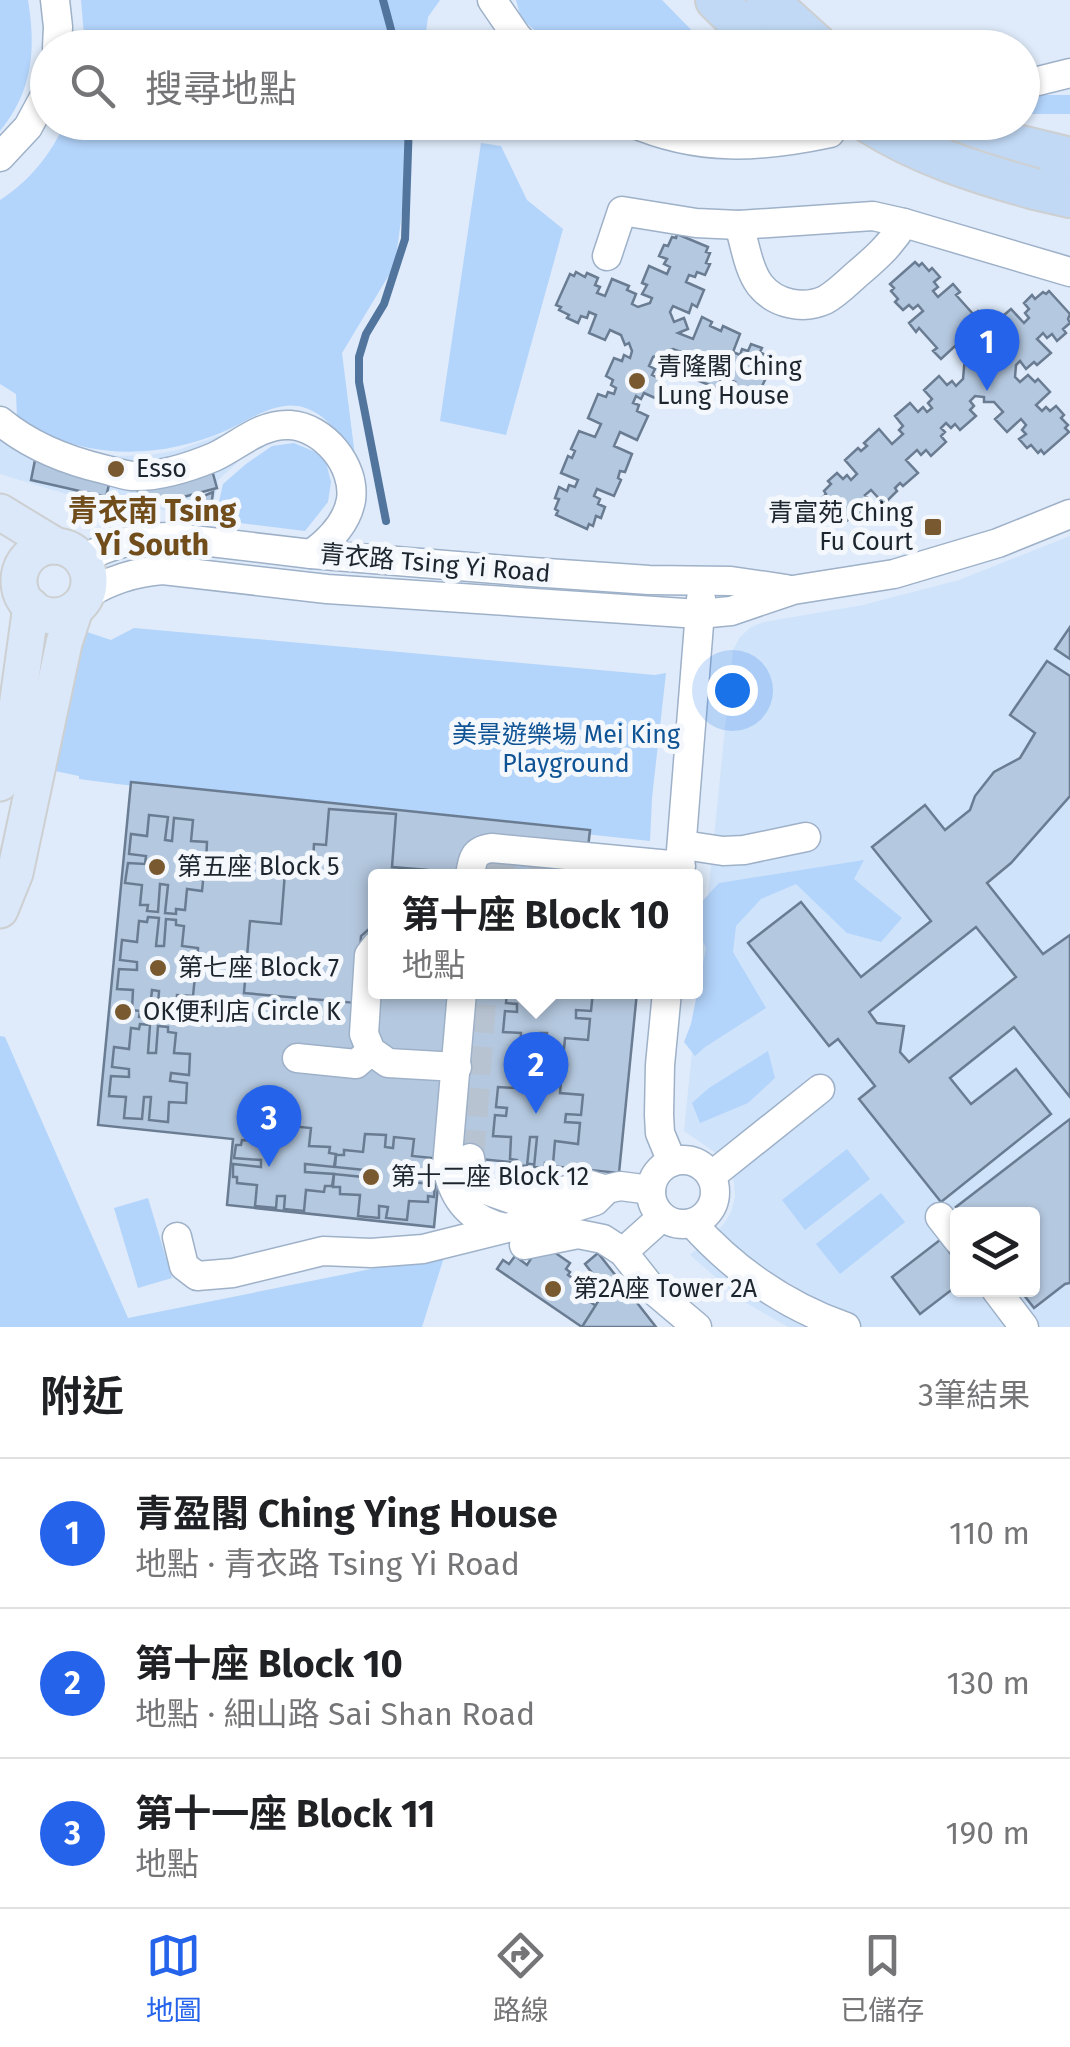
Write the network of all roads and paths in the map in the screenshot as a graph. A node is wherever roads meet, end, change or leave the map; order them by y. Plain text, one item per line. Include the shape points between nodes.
1 (54, 0) edge
2 (492, 0) edge
3 (766, 0) edge
4 (722, 7) edge
5 (58, 30) edge
6 (512, 30) edge
7 (746, 30) edge
8 (800, 30) edge
9 (1070, 73) edge
10 (1040, 80) edge
11 (30, 123) edge
12 (682, 140) edge
13 (799, 140) edge
14 (902, 140) edge
15 (996, 140) edge
16 (0, 157) edge
17 (1070, 158) edge
18 (1052, 193) edge
19 (904, 223) junction
20 (739, 225) junction
21 (607, 256) dead end
22 (1070, 272) edge
23 (0, 421) edge
24 (0, 512) edge
25 (1070, 514) edge
26 (69, 552) junction
27 (311, 554) junction
28 (702, 582) junction
29 (17, 585) edge
30 (793, 590) junction
31 (80, 602) junction
32 (700, 614) junction
33 (0, 782) edge
34 (806, 837) dead end
35 (681, 862) edge
36 (471, 869) edge
37 (0, 910) edge
38 (368, 971) edge
39 (462, 999) edge
40 (665, 999) edge
41 (370, 1051) junction
42 (297, 1058) dead end
43 (457, 1067) junction
44 (820, 1089) dead end
45 (470, 1158) tunnel mouth
46 (672, 1162) junction
47 (711, 1176) junction
48 (453, 1190) junction
49 (606, 1190) junction
50 (652, 1190) junction
51 (662, 1217) junction
52 (692, 1223) junction
53 (178, 1236) dead end
54 (515, 1237) junction
55 (422, 1249) junction
56 (622, 1252) junction
57 (1001, 1297) edge
58 (697, 1327) edge
59 (846, 1327) edge
60 (1024, 1327) edge

1 - 5 street
2 - 6 street
3 - 8 highway
4 - 7 highway
9 - 10 street
11 - 16 street
12 - 13 street via 732,146
14 - 18 highway, bridge via 979,173
15 - 17 highway
19 - 20 street via 873,216
19 - 20 street via 886,249 826,299 810,304 775,298 761,286
19 - 22 street
20 - 21 street via 622,211
23 - 27 street via 55,454 132,476 215,457 286,425 318,434 347,473 351,502 337,530
24 - 26 main road
25 - 30 street, 青衣路 Tsing Yi Road via 894,574
26 - 27 street, 青衣路 Tsing Yi Road via 150,537
26 - 29 main road via 40,549 27,559
26 - 31 main road via 88,570
27 - 28 street, 青衣路 Tsing Yi Road
28 - 30 street, 青衣路 Tsing Yi Road
28 - 32 street
29 - 31 main road via 39,612 57,616
29 - 33 main road via 16,714
30 - 32 street, 青衣路 Tsing Yi Road via 731,612
31 - 32 street, 青衣路 Tsing Yi Road via 115,580 163,570 326,589
31 - 37 main road via 64,643 15,872
32 - 35 street
34 - 35 street
35 - 36 street via 492,848 474,855
38 - 41 street via 364,1034
39 - 43 street
40 - 46 street via 659,1116
41 - 42 street via 356,1064
41 - 43 street via 388,1063
43 - 48 street via 447,1166
44 - 47 street
45 - 49 street via 483,1189 517,1201 590,1185
46 - 47 street via 698,1164
46 - 50 street
47 - 52 street via 713,1205
48 - 54 street via 476,1217
48 - 55 street via 442,1228
49 - 50 street
49 - 54 street
50 - 51 street
51 - 52 street
51 - 56 street
52 - 59 street via 756,1282
53 - 55 street via 184,1266 197,1276 323,1251
54 - 55 street
54 - 56 street via 578,1234
56 - 58 street
57 - 60 street

